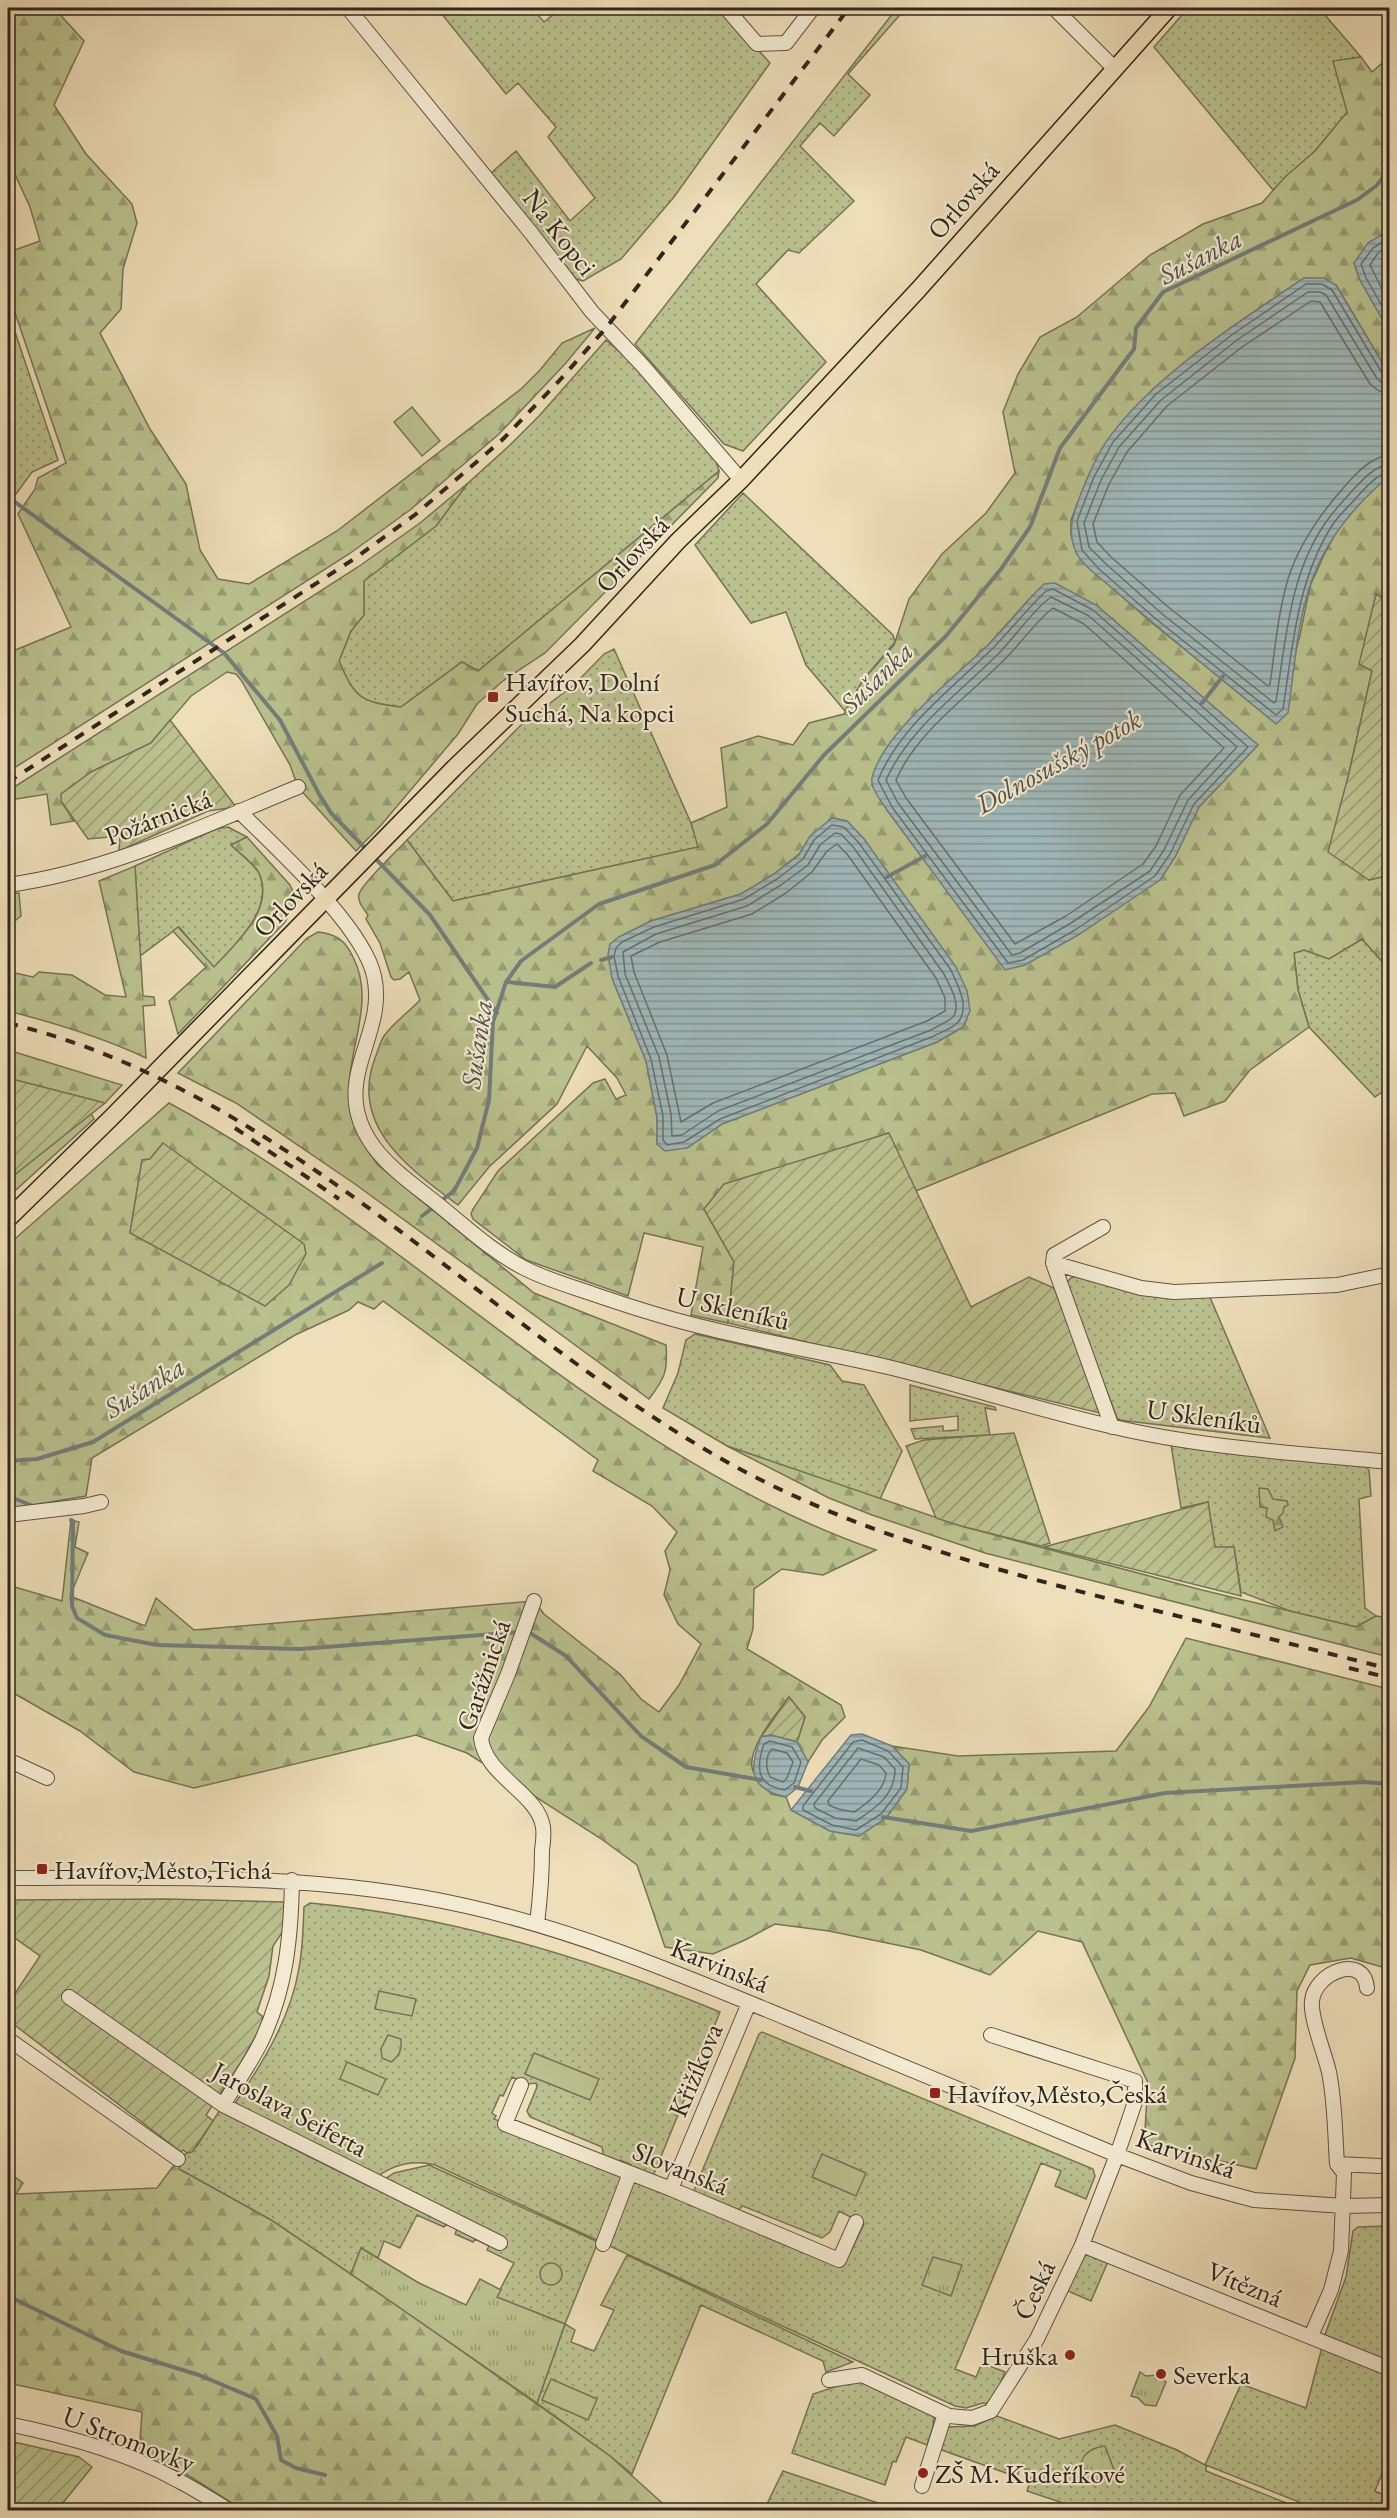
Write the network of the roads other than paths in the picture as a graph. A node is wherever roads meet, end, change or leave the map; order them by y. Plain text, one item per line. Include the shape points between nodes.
1 (348, 8) edge
2 (726, 8) edge
3 (813, 8) edge
4 (1054, 8) edge
5 (1169, 8) edge
6 (1114, 68) junction
7 (741, 480) junction
8 (298, 788) dead end
9 (239, 811) junction
10 (8, 885) edge
11 (325, 899) junction
12 (8, 1219) edge
13 (1103, 1227) dead end
14 (1053, 1263) junction
15 (1389, 1274) edge
16 (1112, 1427) junction
17 (1389, 1462) edge
18 (101, 1502) dead end
19 (8, 1515) edge
20 (532, 1606) dead end
21 (8, 1760) edge
22 (47, 1778) dead end
23 (8, 1878) edge
24 (292, 1880) junction
25 (537, 1924) junction
26 (1367, 1988) dead end
27 (69, 1997) dead end
28 (749, 2003) junction
29 (991, 2035) dead end
30 (8, 2040) edge
31 (521, 2085) dead end
32 (223, 2105) junction
33 (1117, 2155) junction
34 (178, 2159) dead end
35 (1337, 2164) junction
36 (1380, 2166) dead end
37 (630, 2174) junction
38 (671, 2189) junction
39 (1389, 2205) edge
40 (1344, 2206) junction
41 (856, 2222) dead end
42 (500, 2243) dead end
43 (603, 2244) dead end
44 (1082, 2245) junction
45 (1311, 2336) junction
46 (1389, 2369) edge
47 (829, 2380) dead end
48 (945, 2414) junction
49 (8, 2424) edge
50 (922, 2486) dead end
51 (228, 2511) edge

1 - 7 street, Na Kopci via 592,312
2 - 3 street via 757,44 786,44
4 - 6 street
5 - 6 main road, Orlovská
6 - 7 main road, Orlovská via 918,290
7 - 11 main road, Orlovská via 678,541 582,645
8 - 9 street
9 - 10 street, Požárnická via 105,864
9 - 11 street, Požárnická
11 - 12 main road, Orlovská
11 - 16 street, U Skleníků via 360,943 374,975 376,1006 356,1084 356,1106 366,1135 382,1157 497,1252 524,1268 658,1316 888,1367
13 - 14 street via 1054,1255
14 - 15 street via 1141,1288 1174,1292 1337,1285
14 - 16 street
16 - 17 street, U Skleníků via 1253,1448
18 - 19 street
20 - 25 street, Garážnická via 481,1738 482,1749 497,1771 524,1795 543,1826
21 - 22 street
23 - 24 street, Karvinská
24 - 25 street, Karvinská via 465,1905
24 - 32 street via 288,1958 281,1987 260,2043
25 - 28 street, Karvinská via 656,1964
26 - 35 street via 1360,1973 1350,1969 1333,1972 1318,1982 1312,2001 1329,2074
27 - 32 street, Jaroslava Seiferta
28 - 33 street, Karvinská
28 - 38 street, Křižíkova
29 - 33 street, Česká via 1135,2081 1136,2102
30 - 34 street
31 - 37 street, Slovanská via 505,2124
32 - 42 street, Jaroslava Seiferta
33 - 40 street, Karvinská via 1191,2183 1254,2200
33 - 44 street, Česká
35 - 36 street
35 - 40 street via 1344,2174
37 - 38 street, Slovanská
37 - 43 street
38 - 41 street, Slovanská via 839,2260
39 - 40 street, Karvinská
40 - 45 street via 1337,2269
44 - 45 street, Vítězná
44 - 48 street, Česká via 1037,2339 991,2411 972,2418
45 - 46 street, Vítězná
47 - 48 street, Česká via 862,2375
48 - 50 street
49 - 51 street, U Stromovky via 110,2452 177,2479

